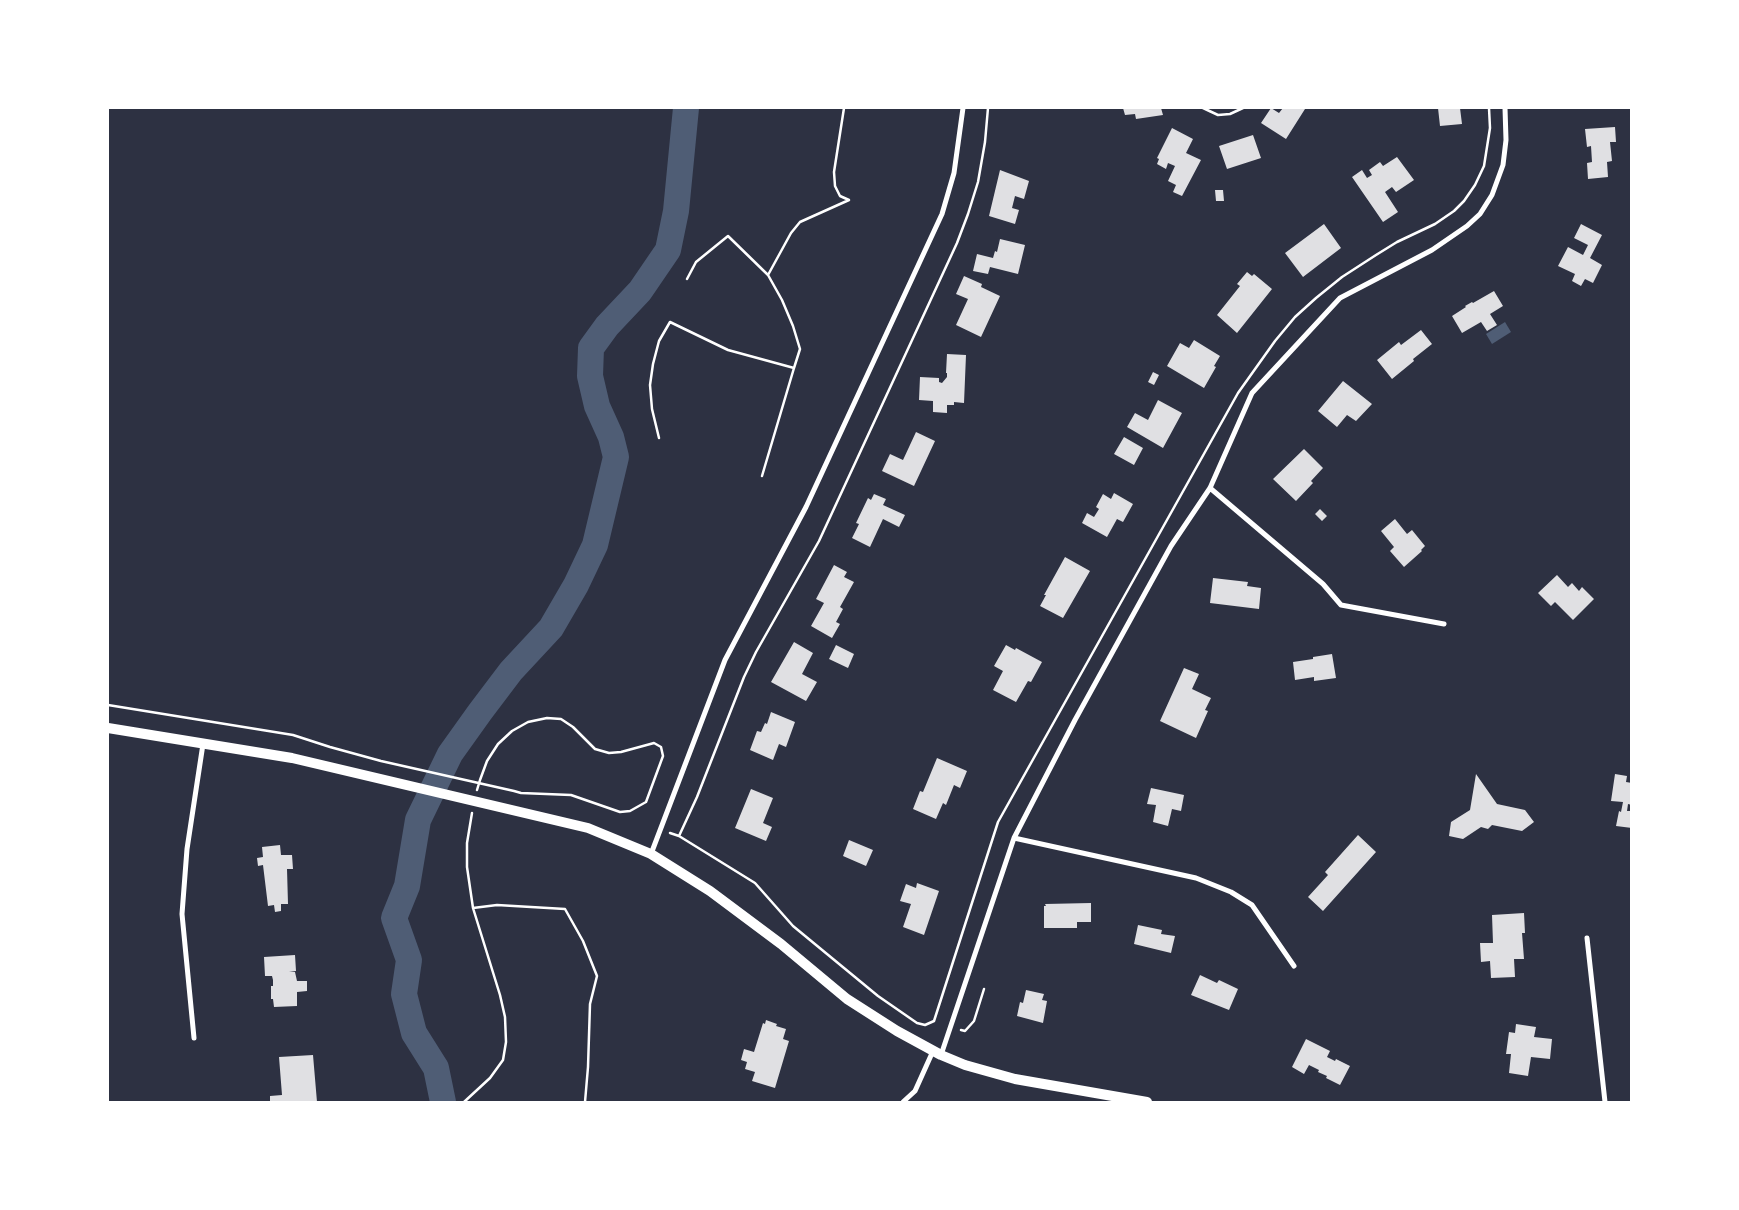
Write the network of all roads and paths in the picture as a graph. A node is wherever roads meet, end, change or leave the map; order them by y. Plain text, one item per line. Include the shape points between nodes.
1 (844, 108) edge
2 (963, 108) edge
3 (988, 108) edge
4 (1203, 108) edge
5 (1243, 108) edge
6 (1489, 108) edge
7 (1505, 108) edge
8 (768, 275) junction
9 (687, 279) dead end
10 (794, 368) junction
11 (659, 438) dead end
12 (762, 476) dead end
13 (1210, 488) junction
14 (1444, 624) dead end
15 (108, 705) edge
16 (108, 728) edge
17 (203, 743) junction
18 (476, 796) dead end
19 (472, 812) dead end
20 (670, 834) dead end
21 (679, 836) junction
22 (1014, 838) junction
23 (651, 854) junction
24 (473, 908) junction
25 (1588, 938) dead end
26 (1294, 966) dead end
27 (984, 989) dead end
28 (961, 1030) dead end
29 (194, 1038) dead end
30 (937, 1053) junction
31 (464, 1102) edge
32 (585, 1102) edge
33 (903, 1102) edge
34 (1147, 1102) edge
35 (1605, 1102) edge

1 - 8 path via 834,172 840,196 849,200 800,222
2 - 23 street via 954,173 942,214 806,507 725,660
3 - 21 path via 978,182 957,243 819,541 744,677
4 - 5 path via 1218,115
6 - 21 path via 1490,128 1484,166 1464,201 1435,224 1376,254 1316,298 1275,341 1238,393 998,822 934,1021 925,1025 917,1022 878,996 793,926 755,883
7 - 13 street via 1503,165 1492,195 1480,214 1432,250 1340,298 1252,393
8 - 9 path via 728,236 696,262
8 - 10 path via 793,326 800,349
10 - 11 path via 728,350 670,322 659,341 650,385
10 - 12 path
13 - 14 street via 1323,584 1341,605
13 - 22 street via 1171,546
15 - 18 path via 293,735 381,761 514,791 588,799 620,812 630,811 646,802 663,756 661,747 654,743 608,753 595,749 561,719 528,722 498,744 487,761
16 - 17 main road
17 - 23 main road via 292,758 588,828
17 - 29 street via 187,849 182,914
19 - 24 path via 467,866
20 - 21 path
22 - 26 street via 1196,878 1231,892 1252,905
22 - 30 street
23 - 30 main road via 710,891 847,999
24 - 31 path via 500,994 506,1042 503,1060 490,1078
24 - 32 path via 497,905 565,909 597,976 590,1004
25 - 35 street
27 - 28 path via 974,1021 966,1031
30 - 33 street via 915,1091
30 - 34 main road via 965,1065 1015,1079

